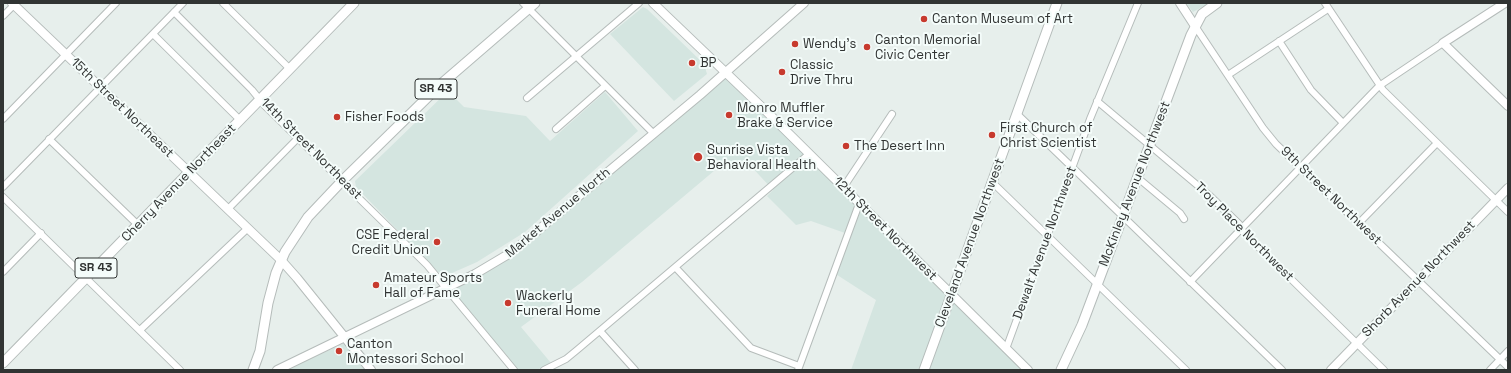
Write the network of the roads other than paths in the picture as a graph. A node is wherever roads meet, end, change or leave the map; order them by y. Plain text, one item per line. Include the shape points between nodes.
1 (116, 3) edge
2 (183, 3) edge
3 (224, 3) edge
4 (354, 3) edge
5 (639, 3) edge
6 (653, 3) edge
7 (804, 3) edge
8 (1057, 3) edge
9 (1138, 3) edge
10 (1180, 3) edge
11 (1217, 3) edge
12 (1324, 3) edge
13 (1505, 3) edge
14 (14, 4) edge
15 (529, 5) edge
16 (1328, 9) junction
17 (174, 12) junction
18 (3, 16) edge
19 (1195, 26) junction
20 (153, 34) junction
21 (1279, 42) junction
22 (1443, 43) junction
23 (66, 54) junction
24 (576, 56) junction
25 (290, 69) junction
26 (726, 72) junction
27 (1228, 75) junction
28 (605, 86) junction
29 (1379, 86) junction
30 (100, 87) junction
31 (526, 98) dead end
32 (260, 100) junction
33 (1097, 101) junction
34 (1508, 106) edge
35 (892, 114) dead end
36 (1017, 114) junction
37 (3, 119) edge
38 (240, 120) junction
39 (1343, 123) junction
40 (556, 129) dead end
41 (653, 133) junction
42 (298, 138) junction
43 (49, 139) junction
44 (1437, 143) junction
45 (1150, 145) junction
46 (809, 154) junction
47 (1300, 167) junction
48 (1072, 168) junction
49 (189, 173) junction
50 (1138, 178) junction
51 (342, 181) junction
52 (992, 182) junction
53 (3, 187) edge
54 (843, 188) junction
55 (1508, 188) edge
56 (3, 197) edge
57 (1496, 200) junction
58 (859, 204) junction
59 (228, 209) junction
60 (1508, 212) edge
61 (1123, 217) junction
62 (1184, 219) dead end
63 (1359, 223) junction
64 (138, 225) junction
65 (248, 228) junction
66 (1241, 228) junction
67 (41, 233) junction
68 (1048, 236) junction
69 (281, 260) junction
70 (676, 268) junction
71 (3, 272) edge
72 (86, 278) junction
73 (1418, 280) junction
74 (1190, 282) junction
75 (1098, 284) junction
76 (446, 288) junction
77 (951, 294) junction
78 (140, 330) junction
79 (600, 331) junction
80 (344, 338) junction
81 (1357, 343) junction
82 (1006, 350) junction
83 (1508, 351) edge
84 (1500, 360) junction
85 (3, 363) edge
86 (1508, 367) edge
87 (798, 368) edge
88 (180, 370) edge
89 (252, 370) edge
90 (277, 370) edge
91 (371, 370) edge
92 (514, 370) edge
93 (544, 370) edge
94 (635, 370) edge
95 (924, 370) edge
96 (1028, 370) edge
97 (1061, 370) edge
98 (1186, 370) edge
99 (1282, 370) edge
100 (1331, 370) edge
101 (1384, 370) edge
102 (1490, 370) edge

1 - 23 street
2 - 17 street
3 - 25 street
4 - 25 main road, Cherry Avenue Northeast / SR 43
5 - 24 street
6 - 26 street, 12th Street Northwest
7 - 26 street, Market Avenue North
8 - 36 main road, Cleveland Avenue Northwest
9 - 33 street, Dewalt Avenue Northwest
10 - 19 street, 9th Street Northwest
11 - 19 main road, McKinley Avenue Northwest via 1202,14
12 - 16 street
13 - 22 street
14 - 18 street
14 - 23 street, 15th Street Northeast
15 - 24 street
15 - 51 main road, SR 43 via 446,80
16 - 21 street
16 - 29 street
17 - 20 street
17 - 32 street, 14th Street Northeast
19 - 27 street, 9th Street Northwest
19 - 45 main road, McKinley Avenue Northwest
20 - 30 street
20 - 38 street
21 - 27 street
21 - 39 street via 1311,90
22 - 29 street
22 - 34 street
23 - 30 street, 15th Street Northeast
23 - 37 street
24 - 28 street
24 - 31 street
25 - 32 main road, Cherry Avenue Northeast / SR 43
26 - 41 street, Market Avenue North
26 - 46 street, 12th Street Northwest
27 - 47 street, 9th Street Northwest via 1268,135
28 - 40 street
28 - 41 street
29 - 39 street
29 - 44 street
30 - 43 street
30 - 49 street, 15th Street Northeast
32 - 38 main road, Cherry Avenue Northeast / SR 43
32 - 42 street, 14th Street Northeast
33 - 45 street, Troy Place Northwest
33 - 48 street, Dewalt Avenue Northwest
35 - 54 street
36 - 48 street
36 - 52 main road, Cleveland Avenue Northwest
38 - 49 main road, Cherry Avenue Northeast / SR 43
39 - 47 street
41 - 76 street, Market Avenue North via 520,246 496,263
42 - 51 street, 14th Street Northeast
42 - 59 street
43 - 53 street
43 - 64 street
44 - 57 street
44 - 63 street
45 - 50 main road, McKinley Avenue Northwest
45 - 66 street, Troy Place Northwest via 1209,195
46 - 54 street, 12th Street Northwest
46 - 70 street
47 - 63 street, 9th Street Northwest
47 - 66 street
48 - 61 street
48 - 68 street, Dewalt Avenue Northwest
49 - 59 street, 15th Street Northeast
49 - 64 main road, Cherry Avenue Northeast / SR 43
50 - 61 main road, McKinley Avenue Northwest
50 - 62 street
51 - 69 main road, SR 43 via 308,217
51 - 76 street, 14th Street Northeast via 427,265
52 - 68 street
52 - 77 main road, Cleveland Avenue Northwest
54 - 58 street, 12th Street Northwest
55 - 57 street, Shorb Avenue Northwest
56 - 67 street
57 - 60 street
57 - 73 street, Shorb Avenue Northwest
58 - 77 street, 12th Street Northwest
58 - 87 street
59 - 65 street, 15th Street Northeast
61 - 74 street
61 - 75 main road, McKinley Avenue Northwest
63 - 73 street, 9th Street Northwest
64 - 72 main road, Cherry Avenue Northeast / SR 43
65 - 69 street, 15th Street Northeast
65 - 78 street
66 - 74 street
66 - 81 street, Troy Place Northwest
67 - 71 street
67 - 72 street
68 - 75 street
68 - 82 street, Dewalt Avenue Northwest
69 - 80 street, 15th Street Northeast
69 - 89 main road, SR 43 via 270,294 260,351
70 - 79 street
70 - 87 street via 751,348
72 - 78 street
72 - 85 main road, Cherry Avenue Northeast / SR 43
73 - 81 street, Shorb Avenue Northwest
73 - 84 street, 9th Street Northwest
74 - 99 street
75 - 97 main road, McKinley Avenue Northwest
75 - 98 street
76 - 80 street, Market Avenue North
76 - 92 street, 14th Street Northeast
77 - 82 street, 12th Street Northwest
77 - 95 main road, Cleveland Avenue Northwest
78 - 88 street
79 - 93 street via 566,359
79 - 94 street
80 - 90 street, Market Avenue North
80 - 91 street, 15th Street Northeast
81 - 100 street, Shorb Avenue Northwest
81 - 101 street, Troy Place Northwest
82 - 96 street, 12th Street Northwest
83 - 84 street
84 - 86 street, 9th Street Northwest
84 - 102 street

